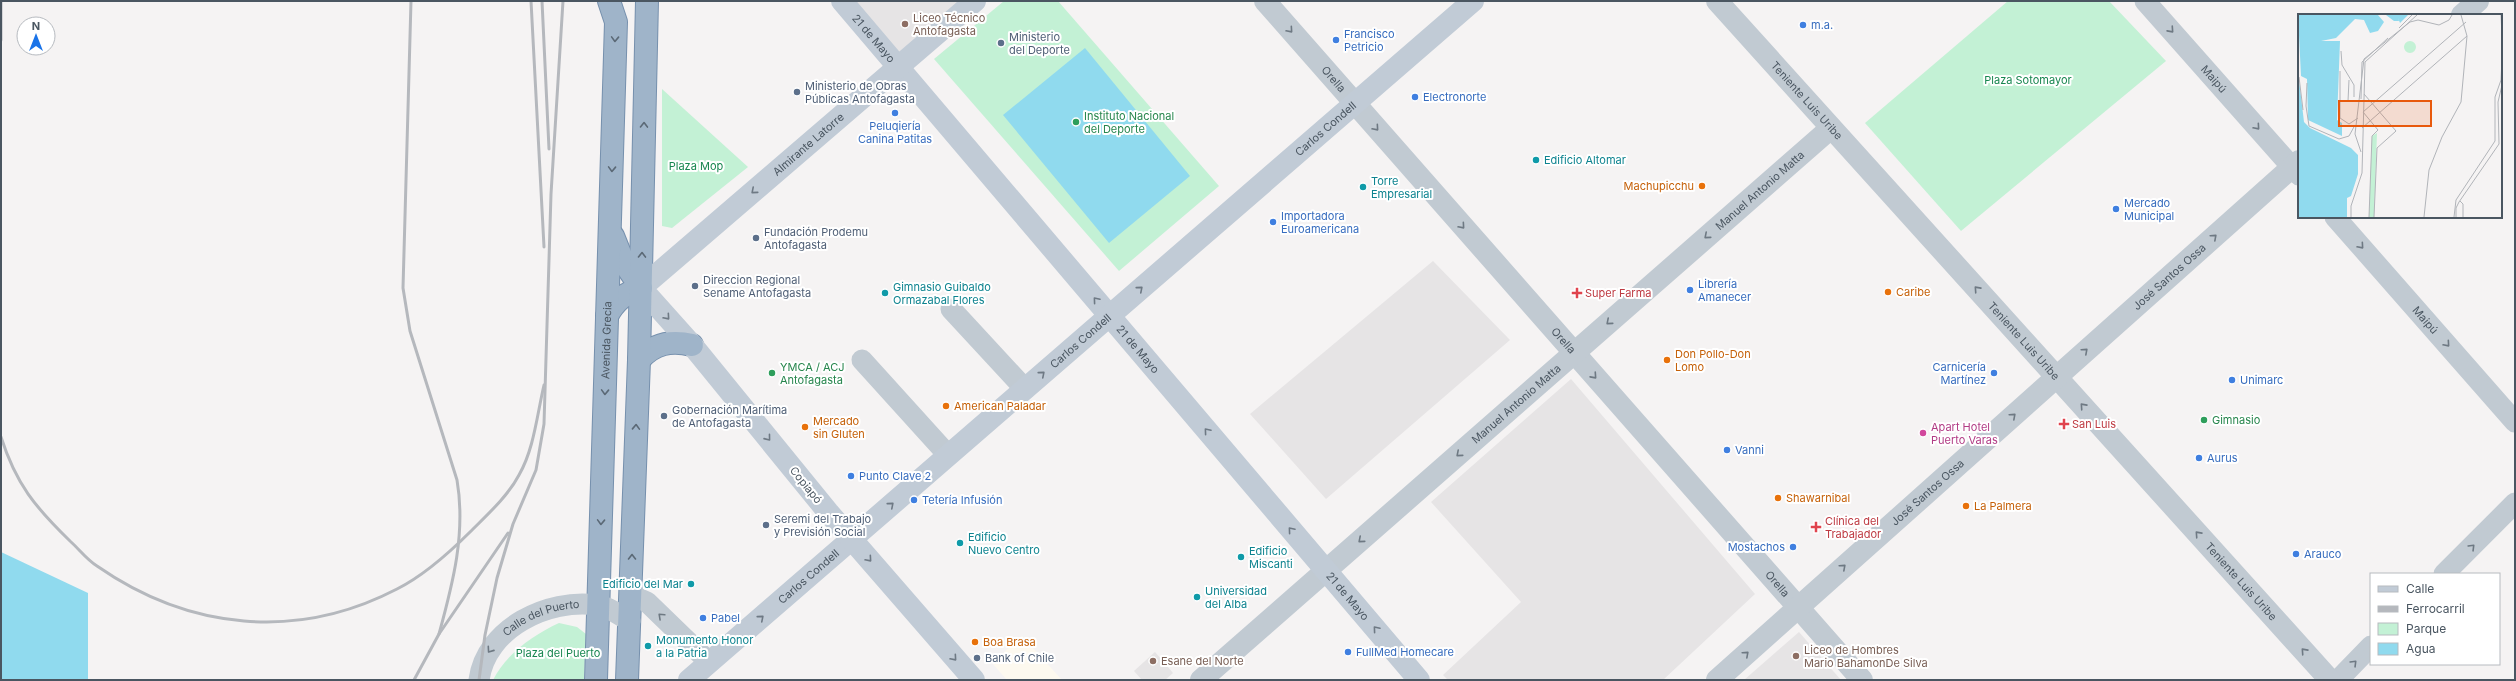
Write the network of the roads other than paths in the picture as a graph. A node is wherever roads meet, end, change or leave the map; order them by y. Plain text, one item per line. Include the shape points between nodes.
1 (609, 1) edge
2 (647, 1) edge
3 (842, 1) edge
4 (975, 1) edge
5 (1265, 1) edge
6 (1473, 1) edge
7 (1717, 1) edge
8 (2145, 1) edge
9 (2478, 1) edge
10 (2463, 14) edge
11 (898, 67) junction
12 (1354, 104) junction
13 (1831, 128) junction
14 (2297, 168) edge
15 (2337, 218) edge
16 (610, 227) junction
17 (641, 288) junction
18 (951, 309) dead end
19 (607, 316) junction
20 (1110, 316) junction
21 (692, 345) junction
22 (1574, 353) junction
23 (639, 360) junction
24 (862, 360) dead end
25 (2056, 377) junction
26 (1024, 389) junction
27 (2515, 422) edge
28 (948, 455) junction
29 (2515, 503) edge
30 (852, 539) junction
31 (1326, 571) junction
32 (2445, 573) edge
33 (631, 595) junction
34 (599, 605) junction
35 (1798, 607) junction
36 (630, 621) junction
37 (2370, 647) edge
38 (709, 662) junction
39 (479, 680) edge
40 (596, 680) edge
41 (627, 680) edge
42 (689, 680) edge
43 (974, 680) edge
44 (1201, 680) edge
45 (1419, 680) edge
46 (1717, 680) edge
47 (1862, 680) edge
48 (2330, 680) edge
49 (2338, 680) edge

1 -> 16 highway, Avenida Grecia via 616,22
17 -> 2 highway
3 - 11 main road, 21 de Mayo
4 - 11 main road, Almirante Latorre
5 -> 12 street, Orella
6 - 12 main road, Carlos Condell
7 - 13 street, Teniente Luis Uribe
8 -> 14 street, Maipú
9 - 10 street
11 -> 17 main road, Almirante Latorre
20 -> 11 main road, 21 de Mayo
20 -> 12 main road, Carlos Condell
12 -> 22 street, Orella
13 -> 22 street, Manuel Antonio Matta
25 -> 13 street, Teniente Luis Uribe
25 -> 14 street, José Santos Ossa
15 -> 27 street, Maipú
16 - 17 highway via 623,261
16 - 19 highway, Avenida Grecia
17 - 19 highway via 627,292 613,305
17 -> 21 main road, Copiapó
17 - 23 highway
18 - 26 street
19 -> 34 highway, Avenida Grecia
26 -> 20 main road, Carlos Condell
31 -> 20 main road, 21 de Mayo
21 - 23 highway via 679,342 665,343 648,350
21 -> 30 main road, Copiapó
22 -> 31 street, Manuel Antonio Matta
22 -> 35 street, Orella
33 -> 23 highway
24 - 28 street
35 -> 25 street, José Santos Ossa
48 -> 25 street, Teniente Luis Uribe
26 - 28 main road, Carlos Condell
30 -> 28 main road, Carlos Condell
32 -> 29 street
38 -> 30 main road, Carlos Condell
30 -> 43 main road, Copiapó
31 - 44 street, Manuel Antonio Matta
45 -> 31 main road, 21 de Mayo
33 - 36 highway
38 -> 33 street via 647,602
34 - 36 street, Calle del Puerto
34 -> 39 street, Calle del Puerto via 561,605 530,617 491,647 481,665
34 - 40 highway, Avenida Grecia
46 -> 35 street, José Santos Ossa
35 - 47 street, Orella
36 - 41 highway
49 -> 37 street
38 - 42 main road, Carlos Condell

